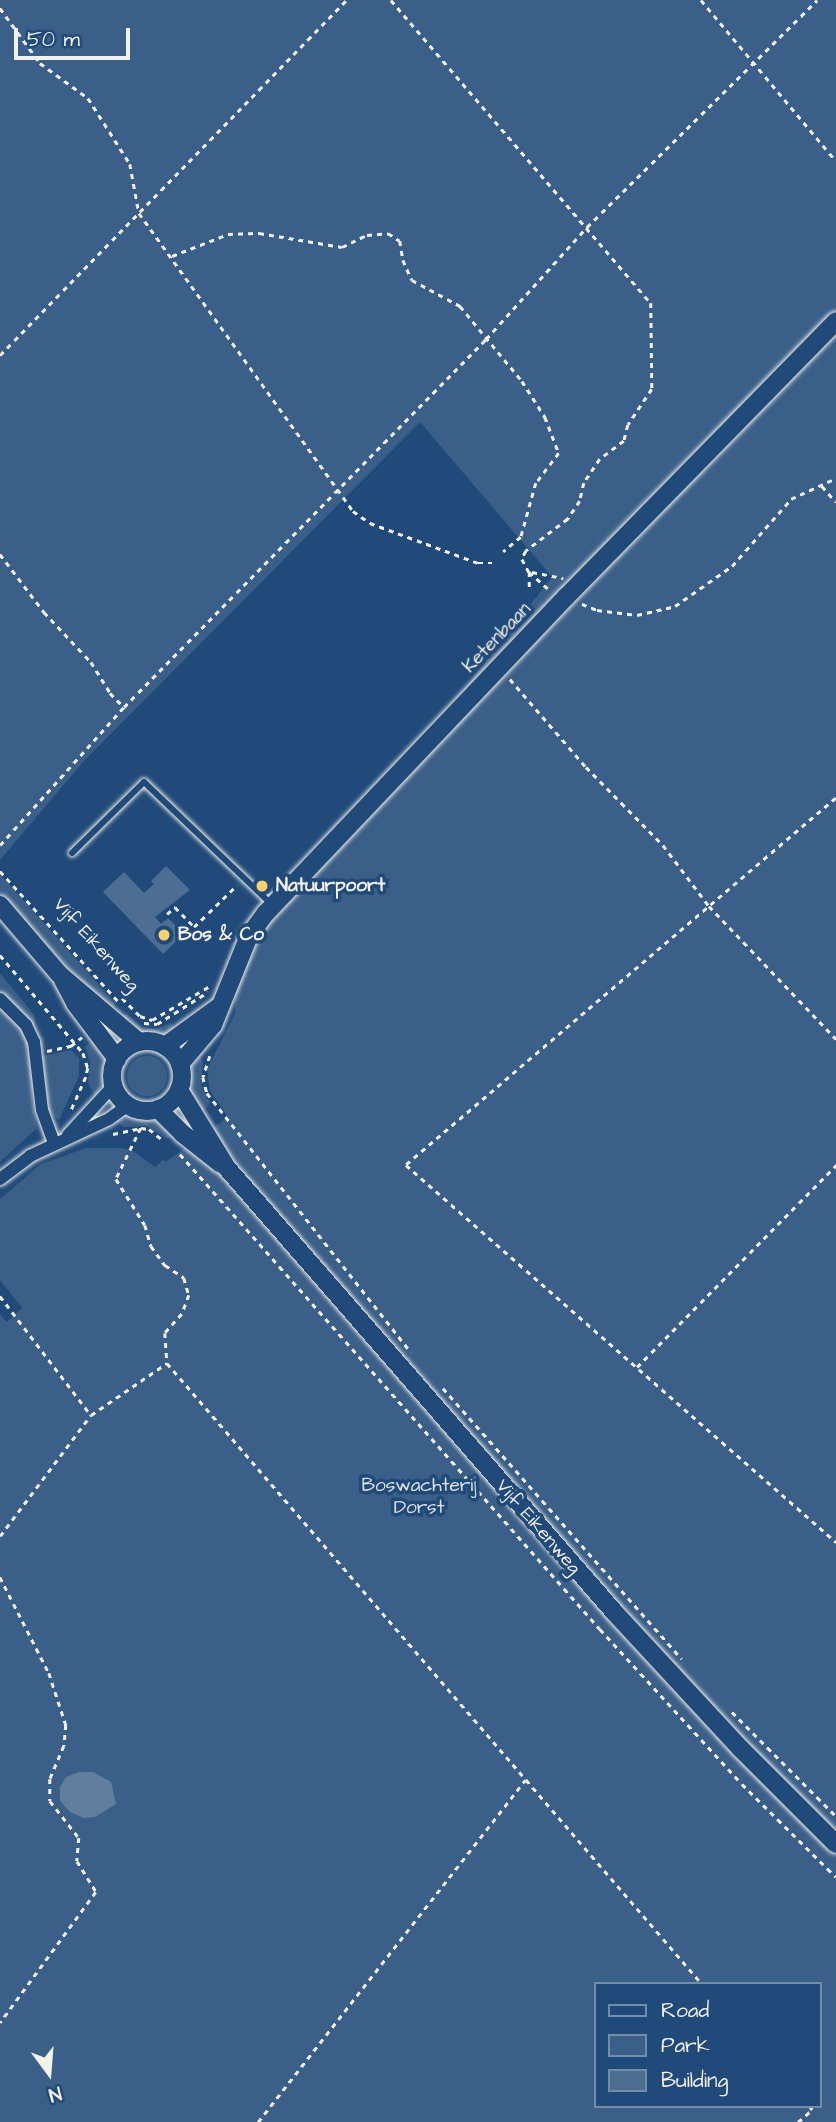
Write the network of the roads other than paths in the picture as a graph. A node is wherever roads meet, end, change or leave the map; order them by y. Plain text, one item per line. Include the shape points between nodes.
1 (836, 321) edge
2 (72, 853) dead end
3 (0, 905) edge
4 (273, 906) junction
5 (59, 974) junction
6 (0, 999) edge
7 (220, 1006) junction
8 (139, 1042) junction
9 (165, 1046) junction
10 (117, 1059) junction
11 (180, 1065) junction
12 (114, 1085) junction
13 (179, 1090) junction
14 (128, 1105) junction
15 (158, 1109) junction
16 (60, 1140) junction
17 (227, 1168) junction
18 (0, 1180) edge
19 (836, 1844) edge

1 - 4 main road, Ketenbaan
2 - 4 lane via 144,782
3 - 5 main road, Vijf Eikenweg
4 - 7 main road, Ketenbaan via 224,980
5 - 8 main road, Vijf Eikenweg
5 - 10 main road, Vijf Eikenweg
6 - 16 street via 26,1025 34,1042 42,1110
7 - 9 main road
7 - 11 main road, Ketenbaan via 208,1034
8 - 9 main road
8 - 10 main road
9 - 11 main road
10 - 12 main road
11 - 13 main road
12 - 14 main road
12 - 16 street
13 - 15 main road
13 - 17 main road, Vijf Eikenweg
14 - 15 main road
14 - 16 street via 109,1119
15 - 17 main road, Vijf Eikenweg
16 - 18 street
17 - 19 main road, Vijf Eikenweg via 615,1613

